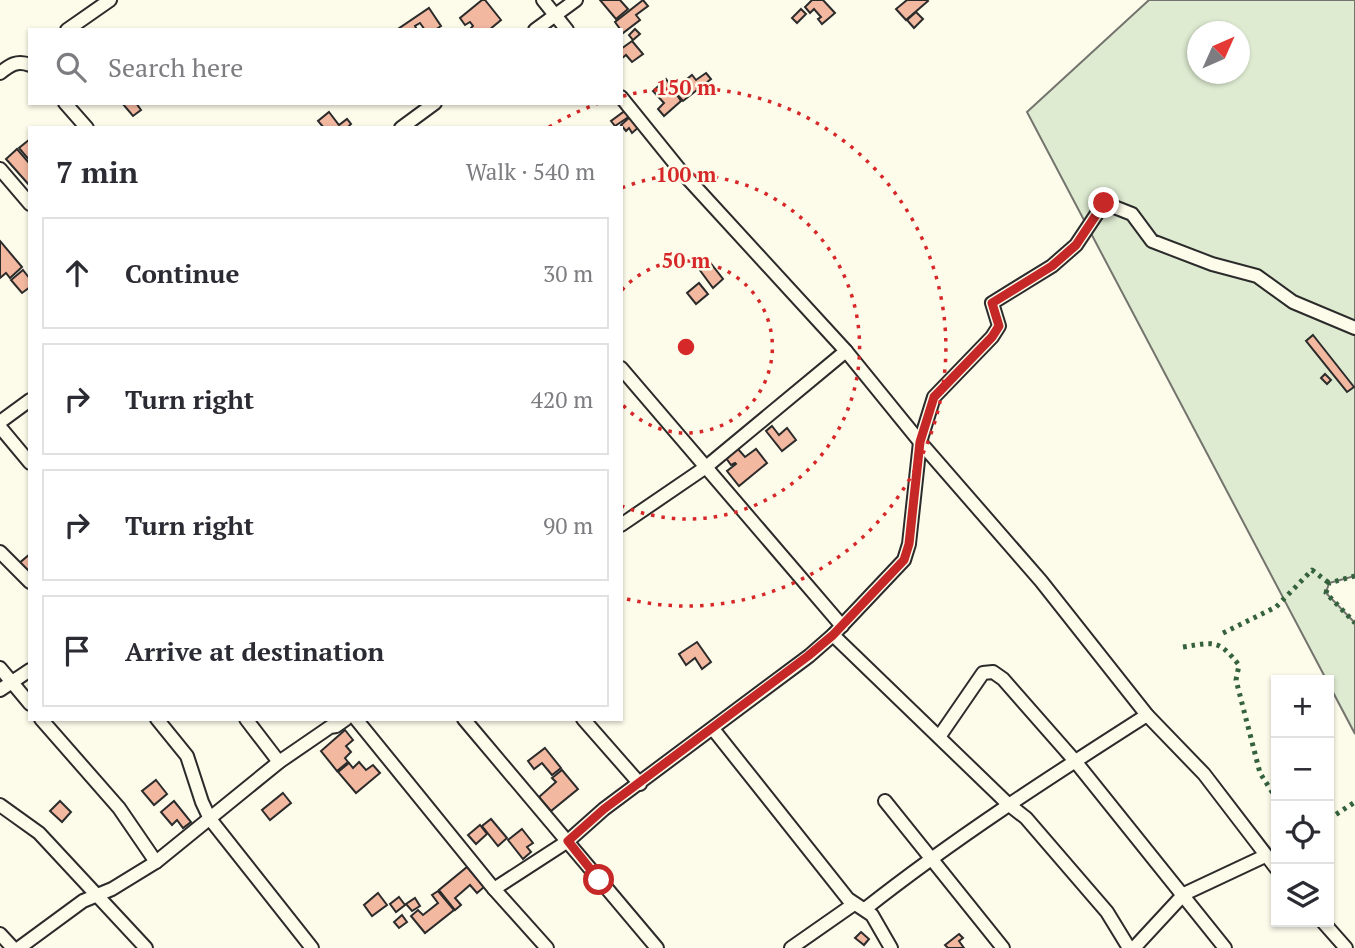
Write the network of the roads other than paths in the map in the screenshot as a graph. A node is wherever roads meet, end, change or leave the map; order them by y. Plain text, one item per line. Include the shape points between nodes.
1 (110, 0) edge
2 (543, 0) edge
3 (576, 0) edge
4 (555, 15) junction
5 (70, 28) edge
6 (538, 28) edge
7 (565, 28) edge
8 (27, 61) edge
9 (0, 73) edge
10 (623, 99) edge
11 (67, 105) edge
12 (433, 105) edge
13 (85, 126) edge
14 (409, 126) edge
15 (0, 169) edge
16 (28, 202) edge
17 (1355, 328) edge
18 (846, 351) junction
19 (623, 370) edge
20 (28, 402) edge
21 (0, 425) edge
22 (920, 442) junction
23 (28, 460) edge
24 (706, 467) junction
25 (623, 525) edge
26 (0, 552) edge
27 (28, 580) edge
28 (837, 631) junction
29 (0, 668) edge
30 (28, 671) edge
31 (12, 682) junction
32 (0, 690) edge
33 (28, 702) edge
34 (1147, 715) junction
35 (43, 721) edge
36 (159, 721) edge
37 (248, 721) edge
38 (343, 721) edge
39 (358, 721) edge
40 (466, 721) edge
41 (585, 721) edge
42 (713, 729) junction
43 (939, 737) junction
44 (1075, 761) junction
45 (279, 762) junction
46 (640, 784) junction
47 (885, 801) dead end
48 (1008, 804) junction
49 (0, 805) edge
50 (210, 819) junction
51 (568, 841) junction
52 (1265, 856) junction
53 (931, 857) junction
54 (156, 862) junction
55 (1272, 864) edge
56 (495, 889) junction
57 (1184, 894) junction
58 (99, 895) junction
59 (860, 907) junction
60 (1327, 927) edge
61 (0, 934) edge
62 (13, 948) edge
63 (19, 948) edge
64 (146, 948) edge
65 (312, 948) edge
66 (547, 948) edge
67 (657, 948) edge
68 (791, 948) edge
69 (891, 948) edge
70 (1003, 948) edge
71 (1132, 948) edge
72 (1225, 948) edge
73 (1346, 948) edge

1 - 5 street
2 - 4 street
3 - 4 street
4 - 6 street
4 - 7 street
8 - 9 street
10 - 18 street via 680,170
11 - 13 street
12 - 14 street
15 - 16 street
17 - 22 street via 1293,302 1257,276 1152,241 1132,214 1104,203 1076,245 1052,266 992,303 999,326 934,397
18 - 22 street
18 - 24 street
19 - 24 street
20 - 21 street
21 - 23 street
22 - 28 street via 908,553
22 - 34 street via 1041,582
24 - 25 street
24 - 28 street
26 - 27 street
28 - 42 street
28 - 43 street
29 - 31 street
30 - 31 street
31 - 32 street
31 - 33 street
34 - 44 street
34 - 52 street via 1203,774
35 - 54 street via 119,808
36 - 50 street via 187,756
37 - 45 street
38 - 45 street
39 - 56 street
40 - 51 street
41 - 46 street
42 - 46 street
42 - 59 street via 843,893
43 - 44 street via 983,673 993,672
43 - 48 street
44 - 48 street
44 - 57 street
45 - 50 street
46 - 51 street
47 - 53 street
48 - 53 street
48 - 71 street via 1026,818 1107,912
49 - 58 street via 38,833
50 - 54 street
50 - 65 street
51 - 56 street
51 - 67 street
52 - 55 street
52 - 57 street
53 - 59 street
53 - 70 street
54 - 58 street
56 - 66 street
57 - 71 street
57 - 72 street
58 - 63 street via 83,901
58 - 64 street
59 - 68 street
59 - 69 street via 872,915
60 - 73 street
61 - 62 street

